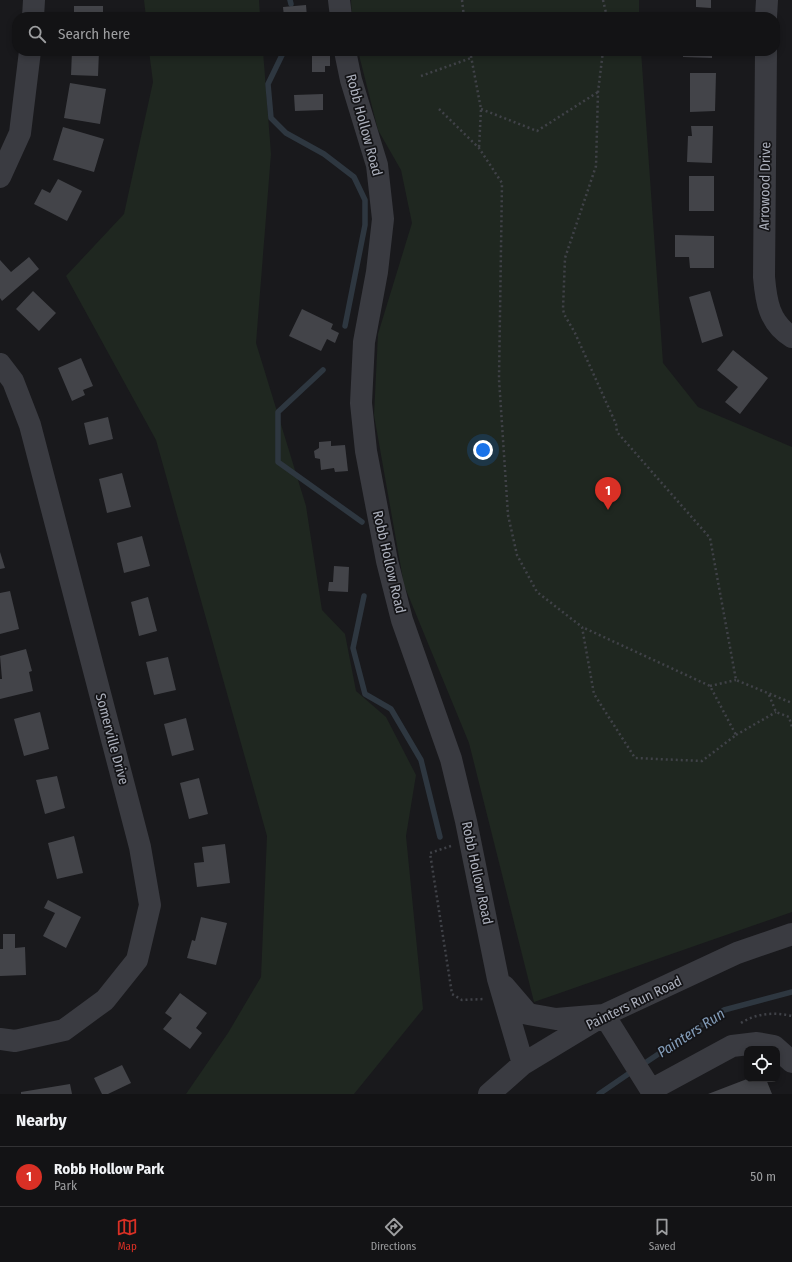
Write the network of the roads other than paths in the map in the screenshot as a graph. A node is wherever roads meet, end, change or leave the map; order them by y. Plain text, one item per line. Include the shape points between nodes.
1 (34, 0) edge
2 (339, 0) edge
3 (766, 0) edge
4 (33, 12) edge
5 (340, 12) edge
6 (766, 12) edge
7 (29, 56) edge
8 (346, 56) edge
9 (766, 56) edge
10 (0, 177) edge
11 (792, 337) edge
12 (0, 364) edge
13 (792, 934) edge
14 (501, 987) junction
15 (604, 1015) junction
16 (0, 1039) edge
17 (792, 1062) edge
18 (523, 1064) junction
19 (648, 1088) edge
20 (489, 1094) edge

1 - 4 street
2 - 5 street
3 - 6 street
7 - 10 street via 20,133
8 - 14 street, Robb Hollow Road via 377,165 383,219 377,272 364,342 361,403 366,452 387,561 402,620 451,759
9 - 11 street, Arrowood Drive via 766,303 774,320
12 - 16 street, Somerville Drive via 13,381 30,425 140,847 150,905 137,960 105,1000 64,1030 15,1041
13 - 15 street, Painters Run Road via 737,953
14 - 15 street via 528,1014 556,1019
14 - 18 street, Robb Hollow Road
15 - 18 street, Painters Run Road
15 - 19 street
17 - 19 street via 774,1046 757,1043 732,1046
18 - 20 street, Painters Run Road

